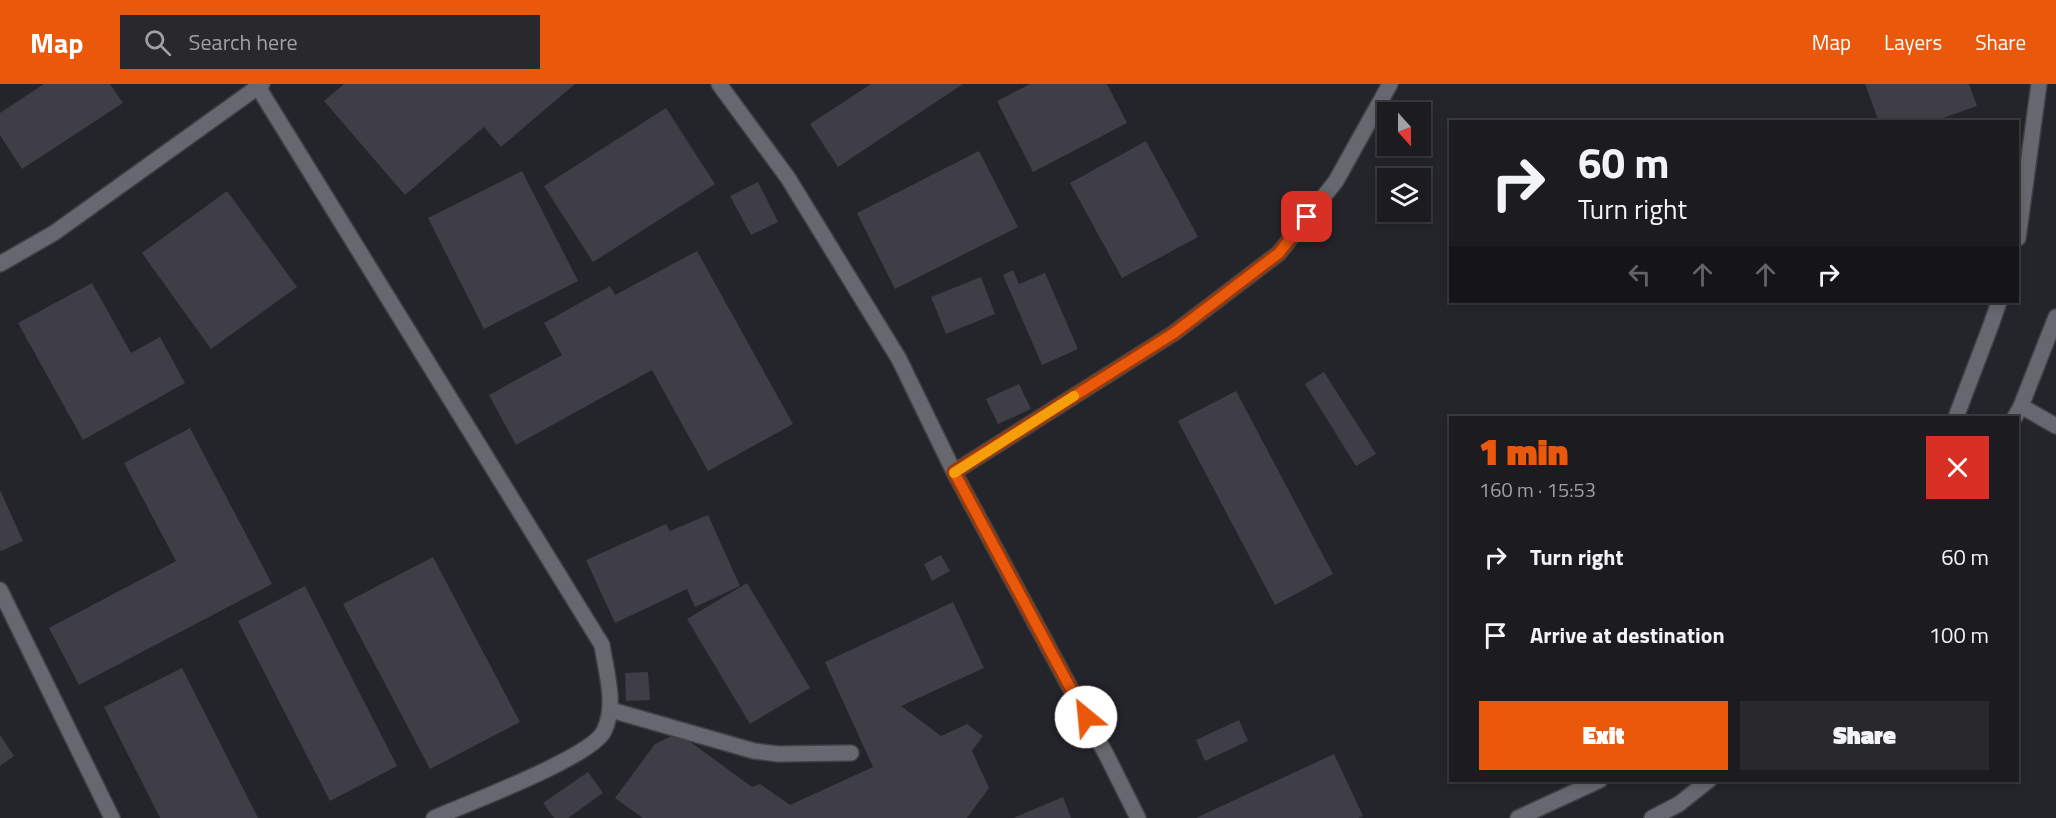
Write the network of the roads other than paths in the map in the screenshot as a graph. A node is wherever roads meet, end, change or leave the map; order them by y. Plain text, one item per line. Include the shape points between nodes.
1 (719, 84) edge
2 (1390, 84) edge
3 (2039, 84) edge
4 (260, 85) edge
5 (2019, 231) edge
6 (0, 264) edge
7 (1999, 303) edge
8 (2056, 317) edge
9 (2018, 412) edge
10 (1956, 416) edge
11 (2056, 426) edge
12 (954, 472) junction
13 (0, 590) edge
14 (611, 710) junction
15 (851, 753) dead end
16 (1596, 782) edge
17 (1706, 782) edge
18 (112, 818) edge
19 (434, 818) edge
20 (1138, 818) edge
21 (1518, 818) edge
22 (1652, 818) edge

1 - 12 street via 788,178 893,349
2 - 12 street via 1336,181 1279,253 1174,333
3 - 5 street
4 - 6 street via 54,233
4 - 14 street via 602,645
7 - 10 street
8 - 9 street
9 - 11 street
12 - 20 street
13 - 18 street
14 - 15 street via 754,751
14 - 19 street via 604,733 572,759
16 - 21 street
17 - 22 street via 1679,804

